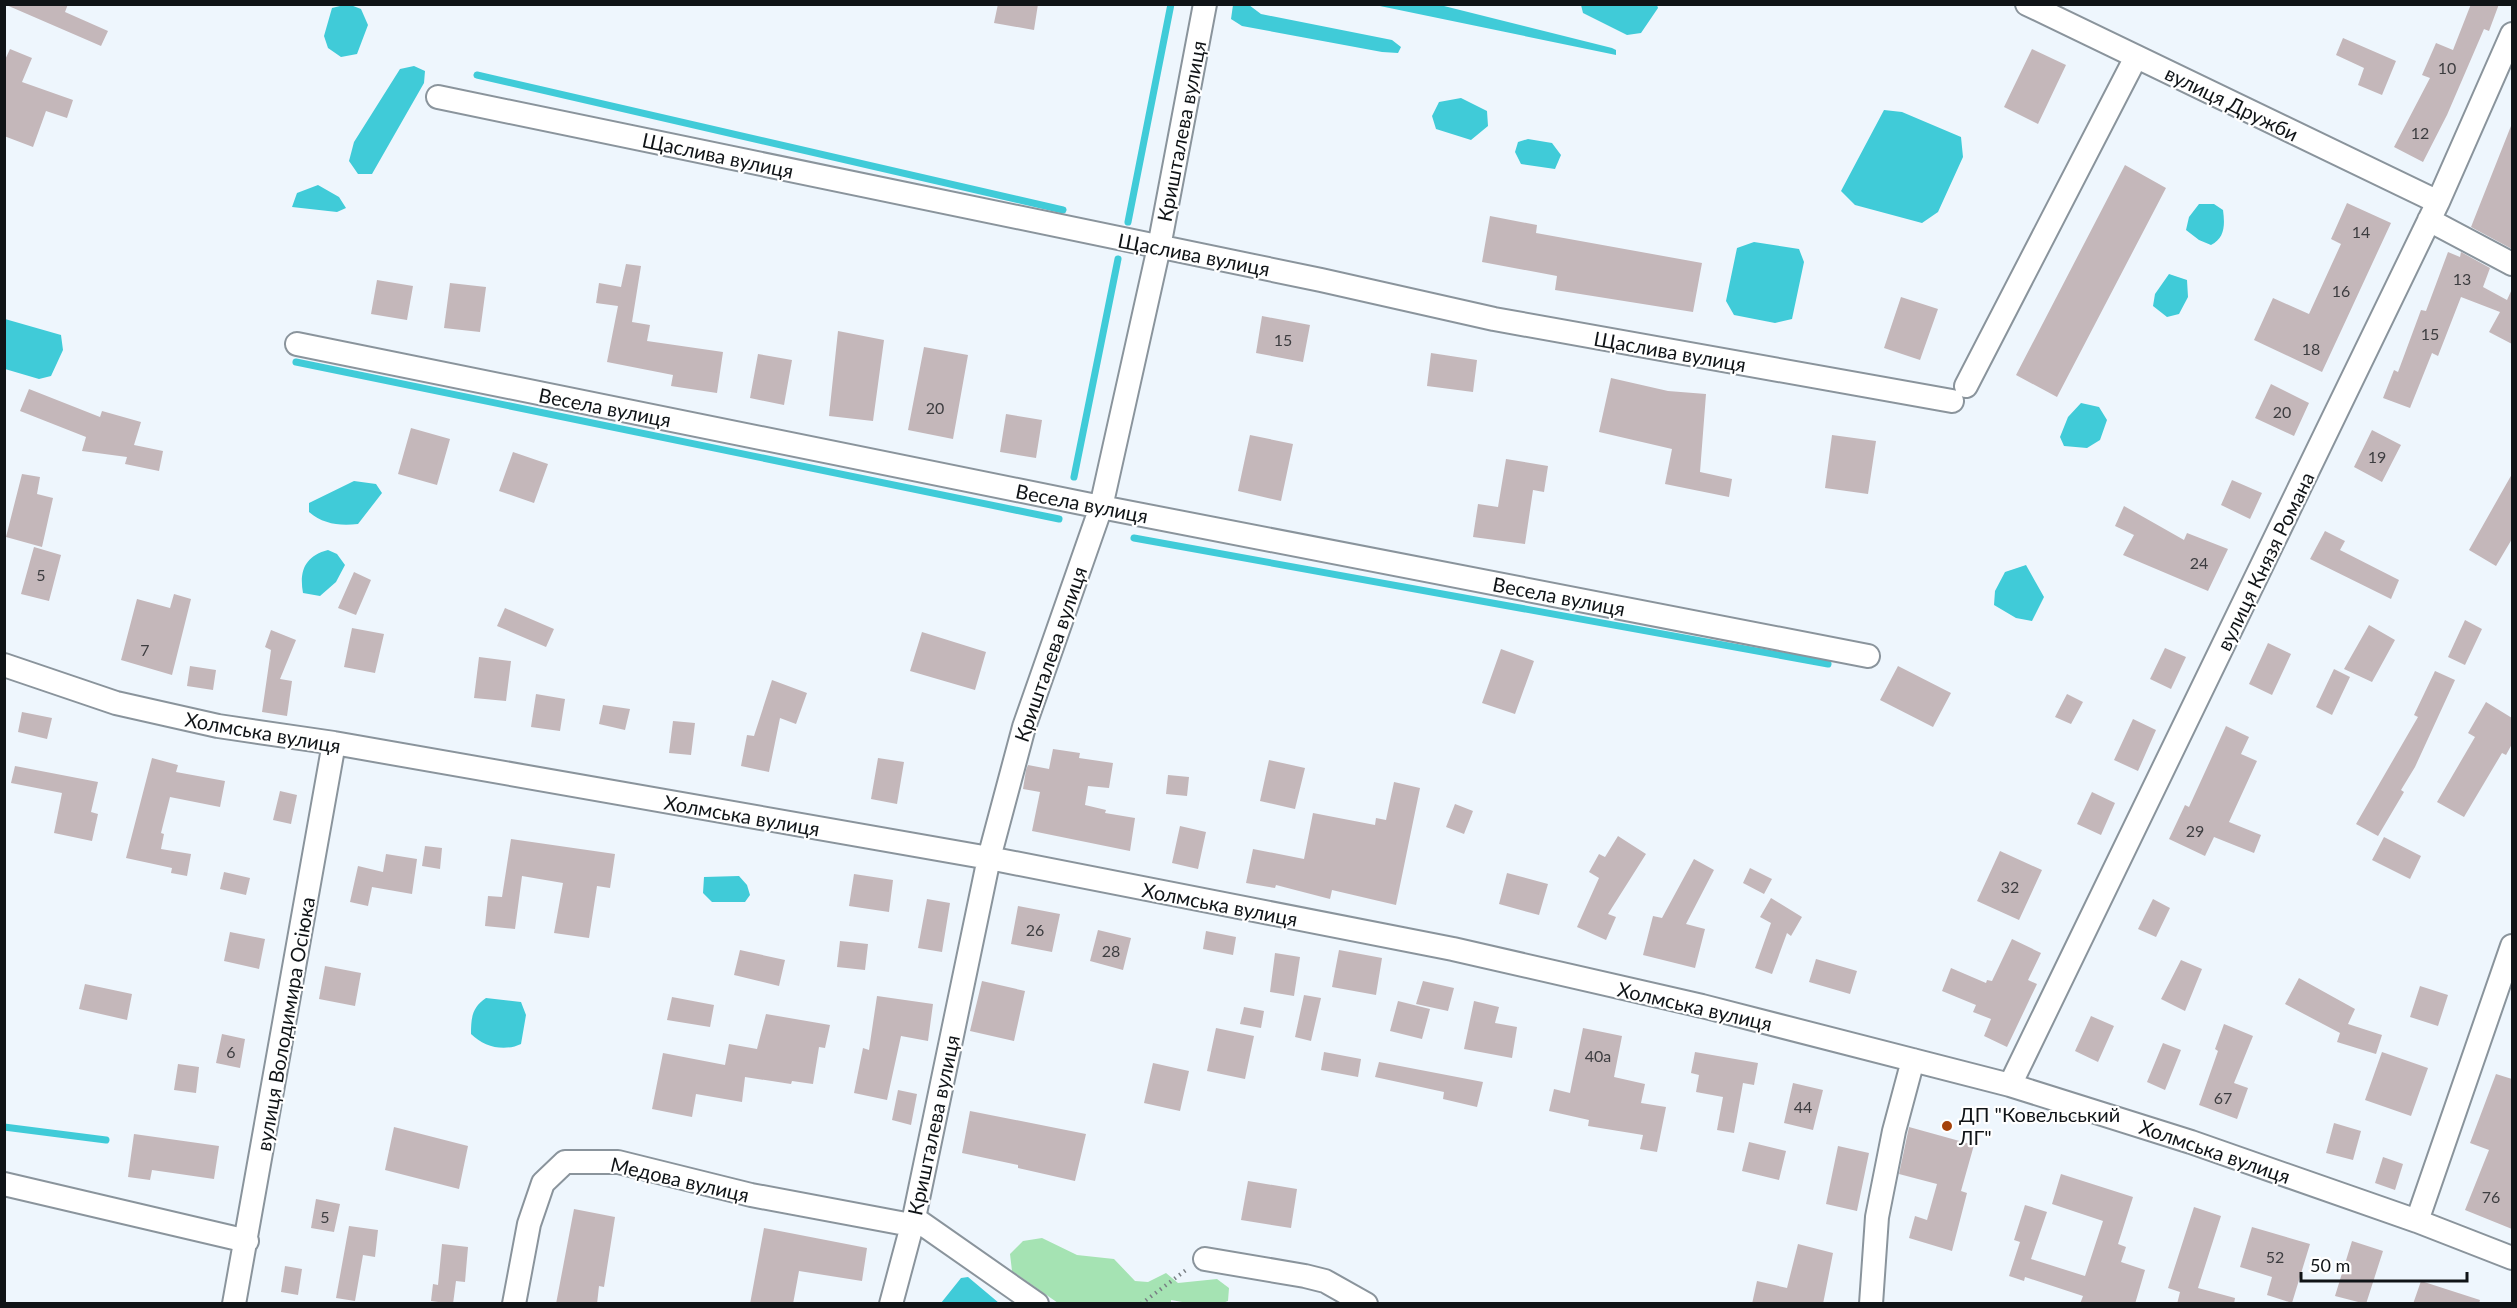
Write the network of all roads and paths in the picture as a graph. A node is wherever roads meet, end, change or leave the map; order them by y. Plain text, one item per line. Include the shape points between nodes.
1 (1205, 4) edge
2 (2035, 6) edge
3 (2512, 34) edge
4 (2136, 57) junction
5 (438, 97) dead end
6 (2433, 211) junction
7 (1159, 247) junction
8 (2512, 264) edge
9 (297, 344) dead end
10 (1101, 507) junction
11 (1868, 656) dead end
12 (4, 665) edge
13 (334, 744) junction
14 (988, 858) junction
15 (2512, 946) edge
16 (1912, 1060) junction
17 (2010, 1086) junction
18 (4, 1184) edge
19 (2417, 1221) junction
20 (912, 1222) junction
21 (247, 1241) junction
22 (2512, 1258) edge
23 (1205, 1259) joint
24 (234, 1304) edge
25 (514, 1304) edge
26 (891, 1304) edge
27 (1037, 1304) edge
28 (1141, 1304) edge
29 (1366, 1304) edge
30 (1871, 1304) edge

1 - 7 street, Кришталева вулиця
2 - 4 street, вулиця Дружби
3 - 6 street, вулиця Князя Романа
4 - 6 street, вулиця Дружби
4 - 7 street, Щаслива вулиця via 1959,394 1494,319
5 - 7 street, Щаслива вулиця
6 - 8 street, вулиця Дружби
6 - 17 street, вулиця Князя Романа
7 - 10 street, Кришталева вулиця
9 - 10 street, Весела вулиця
10 - 11 street, Весела вулиця
10 - 14 street, Кришталева вулиця via 1024,728
12 - 13 street, Холмська вулиця via 128,706 218,726
13 - 14 street, Холмська вулиця
13 - 21 street, вулиця Володимира Осіюка
14 - 16 street, Холмська вулиця via 1452,949 1702,1006
14 - 20 street, Кришталева вулиця
15 - 19 street
16 - 17 street, Холмська вулиця
16 - 30 street via 1877,1217
17 - 19 street, Холмська вулиця via 2191,1142
18 - 21 street
19 - 22 street, Холмська вулиця
20 - 25 street, Медова вулиця via 751,1196 618,1162 565,1162 543,1184 529,1224
20 - 26 street, Кришталева вулиця
20 - 27 street
21 - 24 street, вулиця Володимира Осіюка
23 - 28 path
23 - 29 street via 1325,1281

